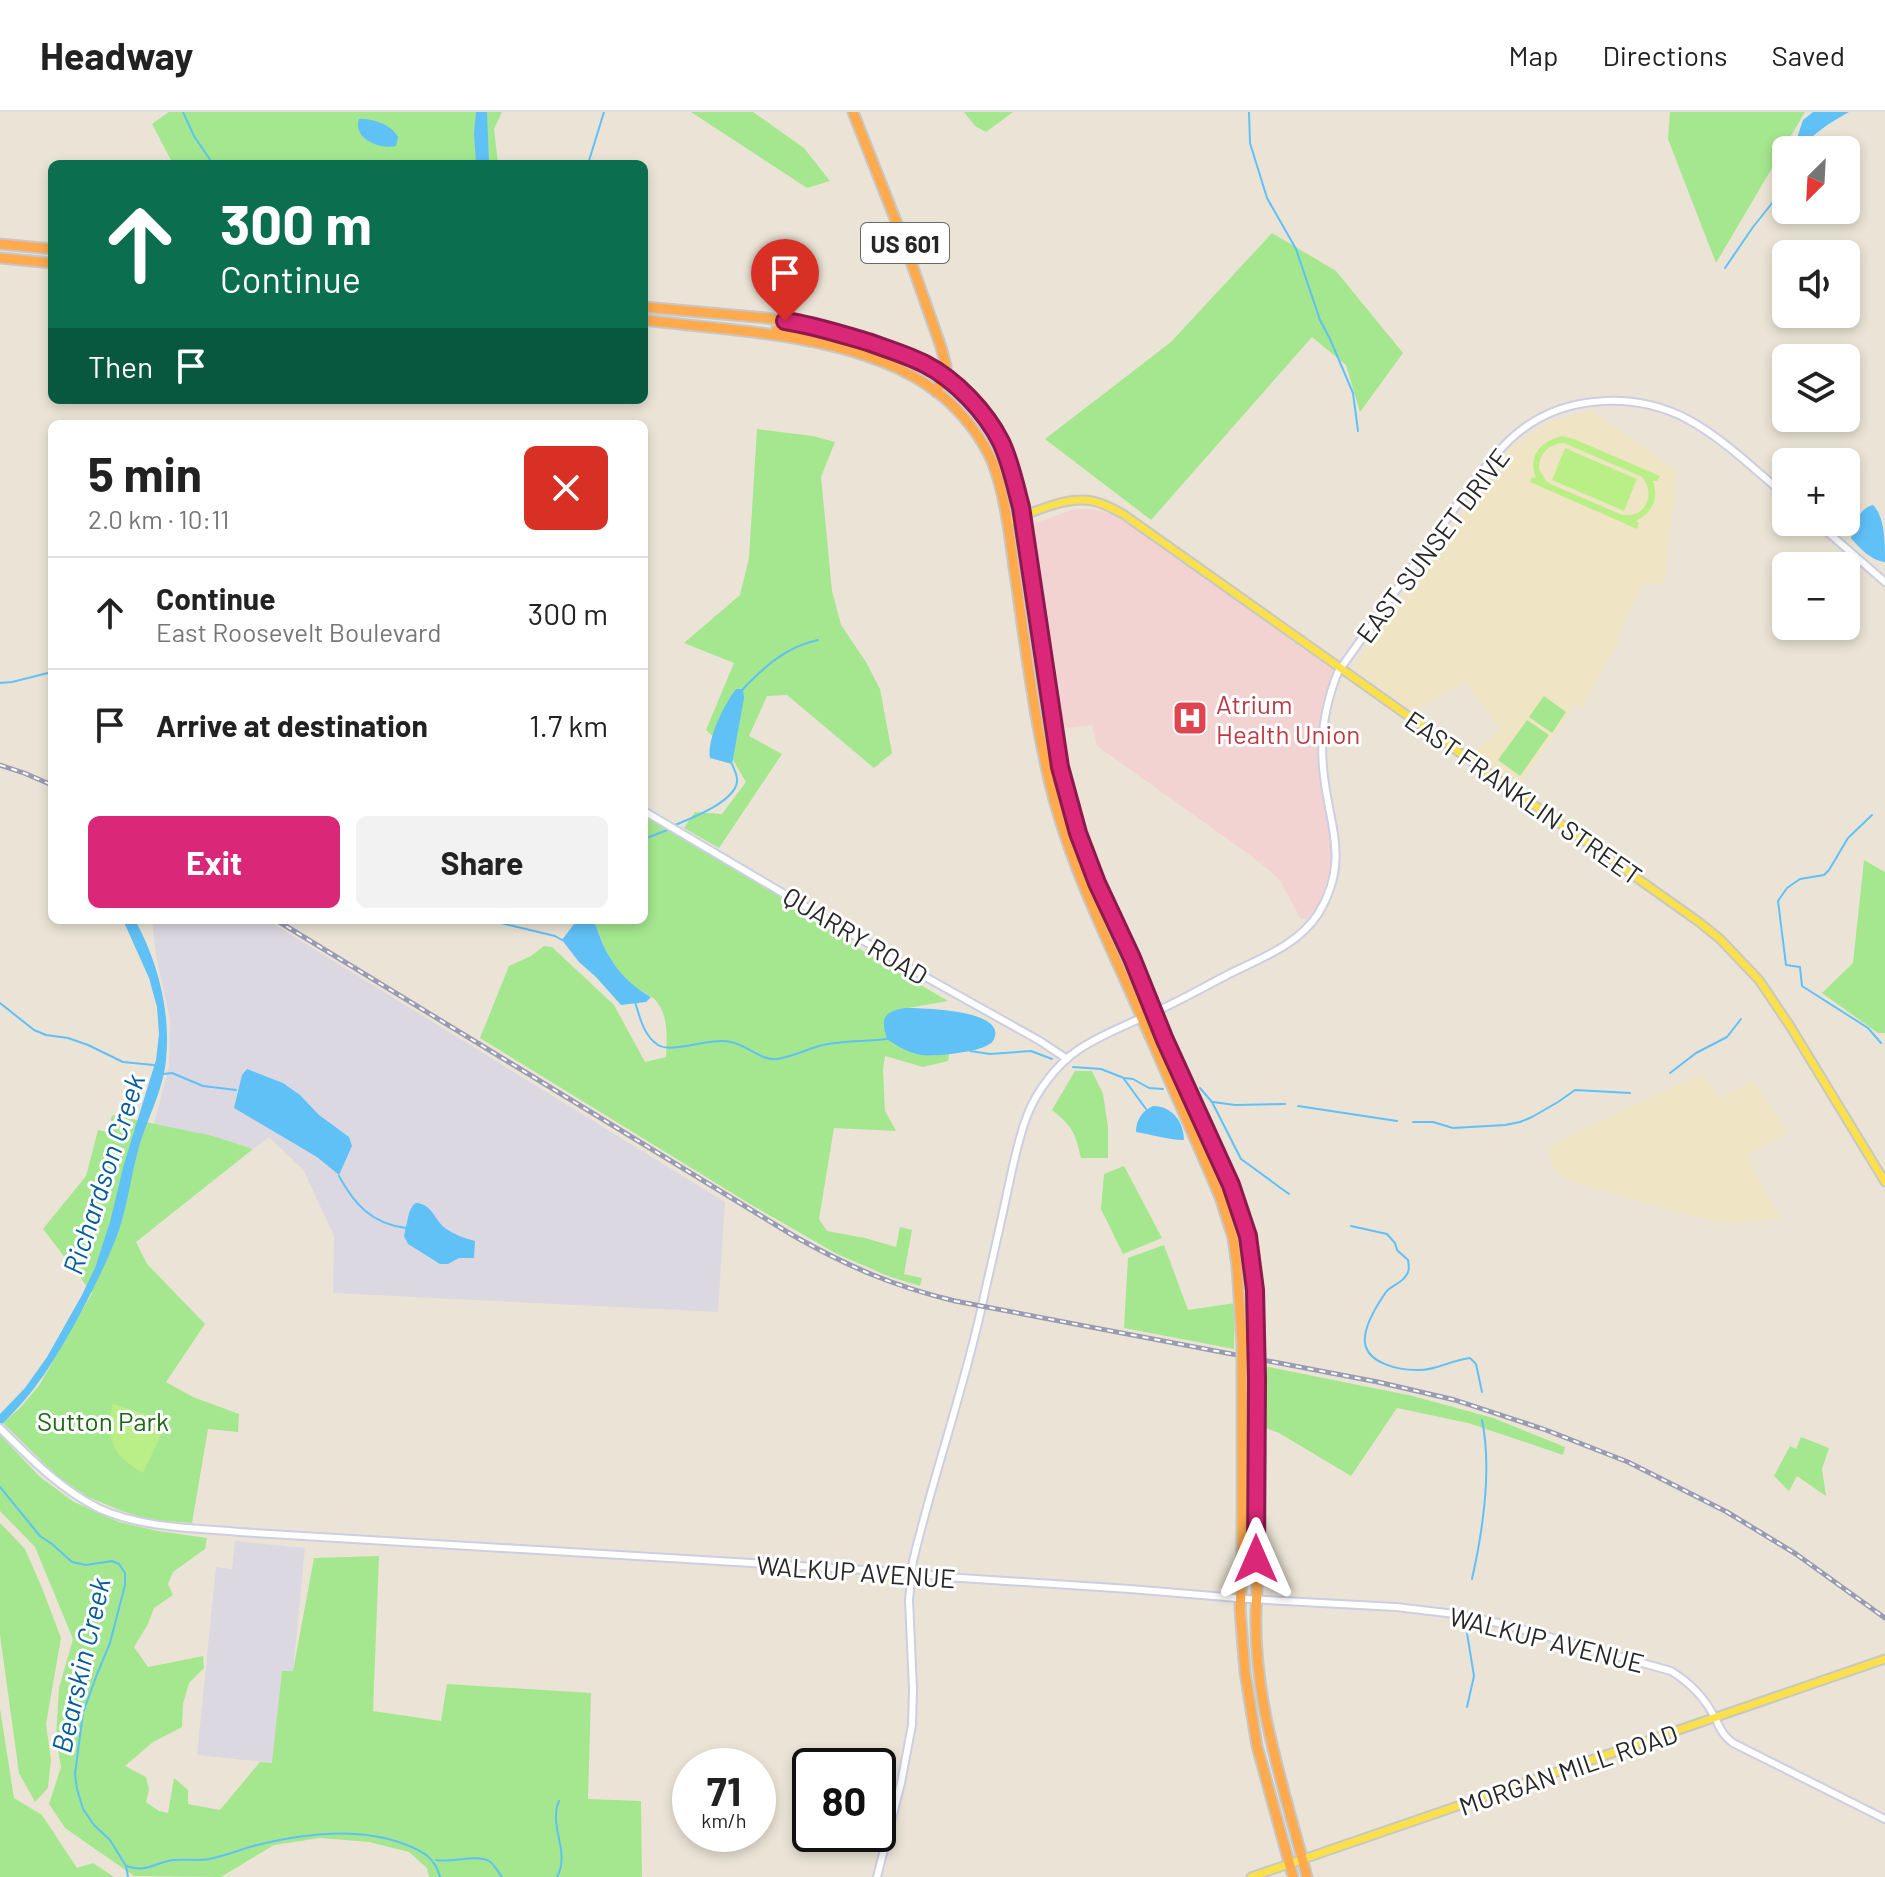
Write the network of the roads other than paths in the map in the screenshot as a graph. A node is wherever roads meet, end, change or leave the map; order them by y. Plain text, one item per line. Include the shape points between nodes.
1 (853, 112) edge
2 (0, 244) edge
3 (48, 249) edge
4 (0, 258) edge
5 (48, 263) edge
6 (648, 307) edge
7 (710, 314) junction
8 (648, 317) edge
9 (648, 318) edge
10 (813, 326) junction
11 (753, 332) junction
12 (809, 341) junction
13 (888, 349) junction
14 (944, 377) junction
15 (936, 392) junction
16 (1772, 484) edge
17 (1023, 516) junction
18 (1007, 522) junction
19 (1832, 536) edge
20 (1885, 582) edge
21 (1341, 668) junction
22 (648, 813) edge
23 (1155, 1012) junction
24 (1141, 1018) junction
25 (1067, 1059) junction
26 (1885, 1182) edge
27 (0, 1428) edge
28 (912, 1573) junction
29 (1241, 1598) junction
30 (1256, 1599) junction
31 (1885, 1659) edge
32 (1715, 1718) junction
33 (1885, 1819) edge
34 (1302, 1860) junction
35 (1289, 1864) junction
36 (877, 1877) edge
37 (1251, 1877) edge
38 (1293, 1877) edge
39 (1307, 1877) edge

1 - 14 highway, US 601 via 941,347
2 - 3 highway
4 - 5 highway
6 - 7 highway
7 - 8 highway
7 - 10 highway
9 - 11 highway
10 - 11 highway via 808,332
10 - 13 highway
11 - 12 highway
12 - 13 highway via 819,335
12 - 15 highway via 899,369
13 - 14 highway
14 - 15 highway
14 - 17 highway via 976,405 1001,443
15 - 18 highway via 975,431 990,457
16 - 21 street, EAST SUNSET DRIVE via 1712,435 1666,409 1614,400 1550,413 1521,430 1495,455
17 - 18 main road
17 - 21 main road, EAST FRANKLIN STREET via 1081,500 1123,514
17 - 23 highway via 1060,767 1097,883
18 - 24 highway via 1055,807 1085,893
19 - 20 street
21 - 23 street, EAST SUNSET DRIVE via 1328,702 1322,751 1336,848 1322,907 1279,950
21 - 26 main road, EAST FRANKLIN STREET via 1720,939 1762,984
22 - 25 street, QUARRY ROAD
23 - 24 street
23 - 30 highway, bridge via 1248,1236 1257,1344
24 - 25 street
24 - 29 highway, bridge via 1208,1169 1237,1266 1242,1343
25 - 28 street via 1035,1098 1024,1125
27 - 28 street, WALKUP AVENUE via 51,1477 87,1501 138,1521 168,1526
28 - 29 street, WALKUP AVENUE
28 - 36 street via 912,1725
29 - 30 street, WALKUP AVENUE
29 - 35 highway via 1253,1726
30 - 32 street, WALKUP AVENUE via 1396,1607 1503,1624 1671,1671 1695,1690
30 - 34 highway via 1261,1697
31 - 32 main road, MORGAN MILL ROAD
32 - 33 street, WALKUP AVENUE via 1733,1743
32 - 34 main road, MORGAN MILL ROAD
34 - 35 main road, MORGAN MILL ROAD
34 - 39 highway
35 - 37 main road, MORGAN MILL ROAD
35 - 38 highway

